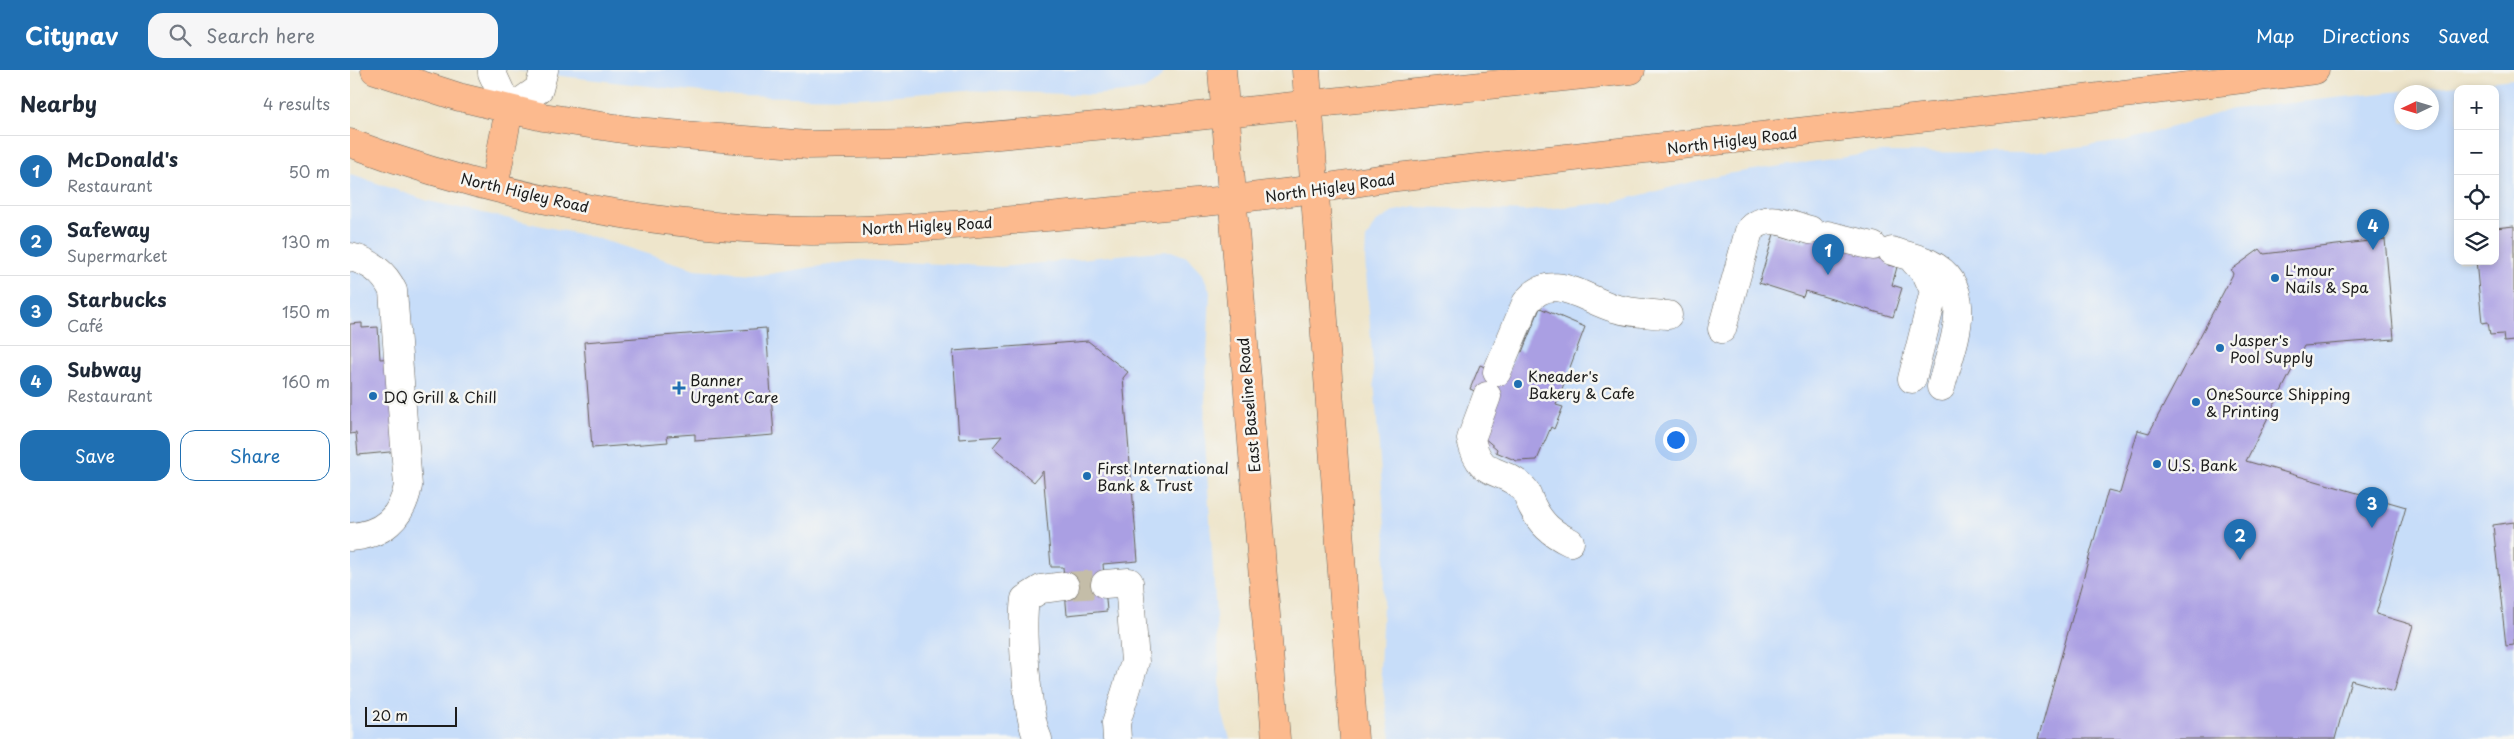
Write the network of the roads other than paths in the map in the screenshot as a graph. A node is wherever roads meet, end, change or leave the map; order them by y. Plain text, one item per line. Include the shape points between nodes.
1 (375, 70) edge
2 (492, 70) edge
3 (544, 70) edge
4 (1222, 70) edge
5 (1306, 70) edge
6 (1631, 70) edge
7 (2315, 70) edge
8 (2161, 79) edge
9 (1309, 104) junction
10 (509, 110) junction
11 (1225, 112) junction
12 (350, 143) edge
13 (494, 187) junction
14 (1316, 190) junction
15 (1232, 199) junction
16 (1892, 252) junction
17 (350, 257) edge
18 (1668, 315) dead end
19 (1722, 329) dead end
20 (1912, 379) dead end
21 (1941, 388) dead end
22 (350, 537) edge
23 (1570, 542) dead end
24 (1105, 584) tunnel mouth
25 (1065, 586) tunnel mouth
26 (1038, 739) edge
27 (1117, 739) edge
28 (1276, 739) edge
29 (1354, 739) edge

1 - 10 main road
2 - 10 lane
3 - 10 lane via 539,89
4 - 11 main road, East Baseline Road
5 - 9 main road
6 - 9 main road
7 - 8 main road, North Higley Road
8 - 14 main road, North Higley Road via 1380,179
9 - 11 main road
9 - 14 main road
10 - 11 main road via 635,131 808,146 914,143
10 - 13 main road
11 - 15 main road, East Baseline Road
12 - 13 main road, North Higley Road
13 - 15 main road, North Higley Road via 638,216 746,228 812,231 895,229
14 - 15 main road, North Higley Road
14 - 29 main road
15 - 28 main road, East Baseline Road
16 - 19 lane via 1769,219 1757,222 1749,231
16 - 20 lane via 1926,273 1934,291
16 - 21 lane via 1930,264 1954,286 1960,302 1960,315
17 - 22 lane via 359,259 387,278 393,290 408,486 405,501 382,530
18 - 23 lane via 1614,308 1564,288 1545,287 1532,294 1526,303 1471,439 1481,464 1526,490 1544,526
24 - 27 lane via 1129,582 1135,662 1116,723
25 - 26 lane via 1041,589 1025,599 1022,616 1031,716

